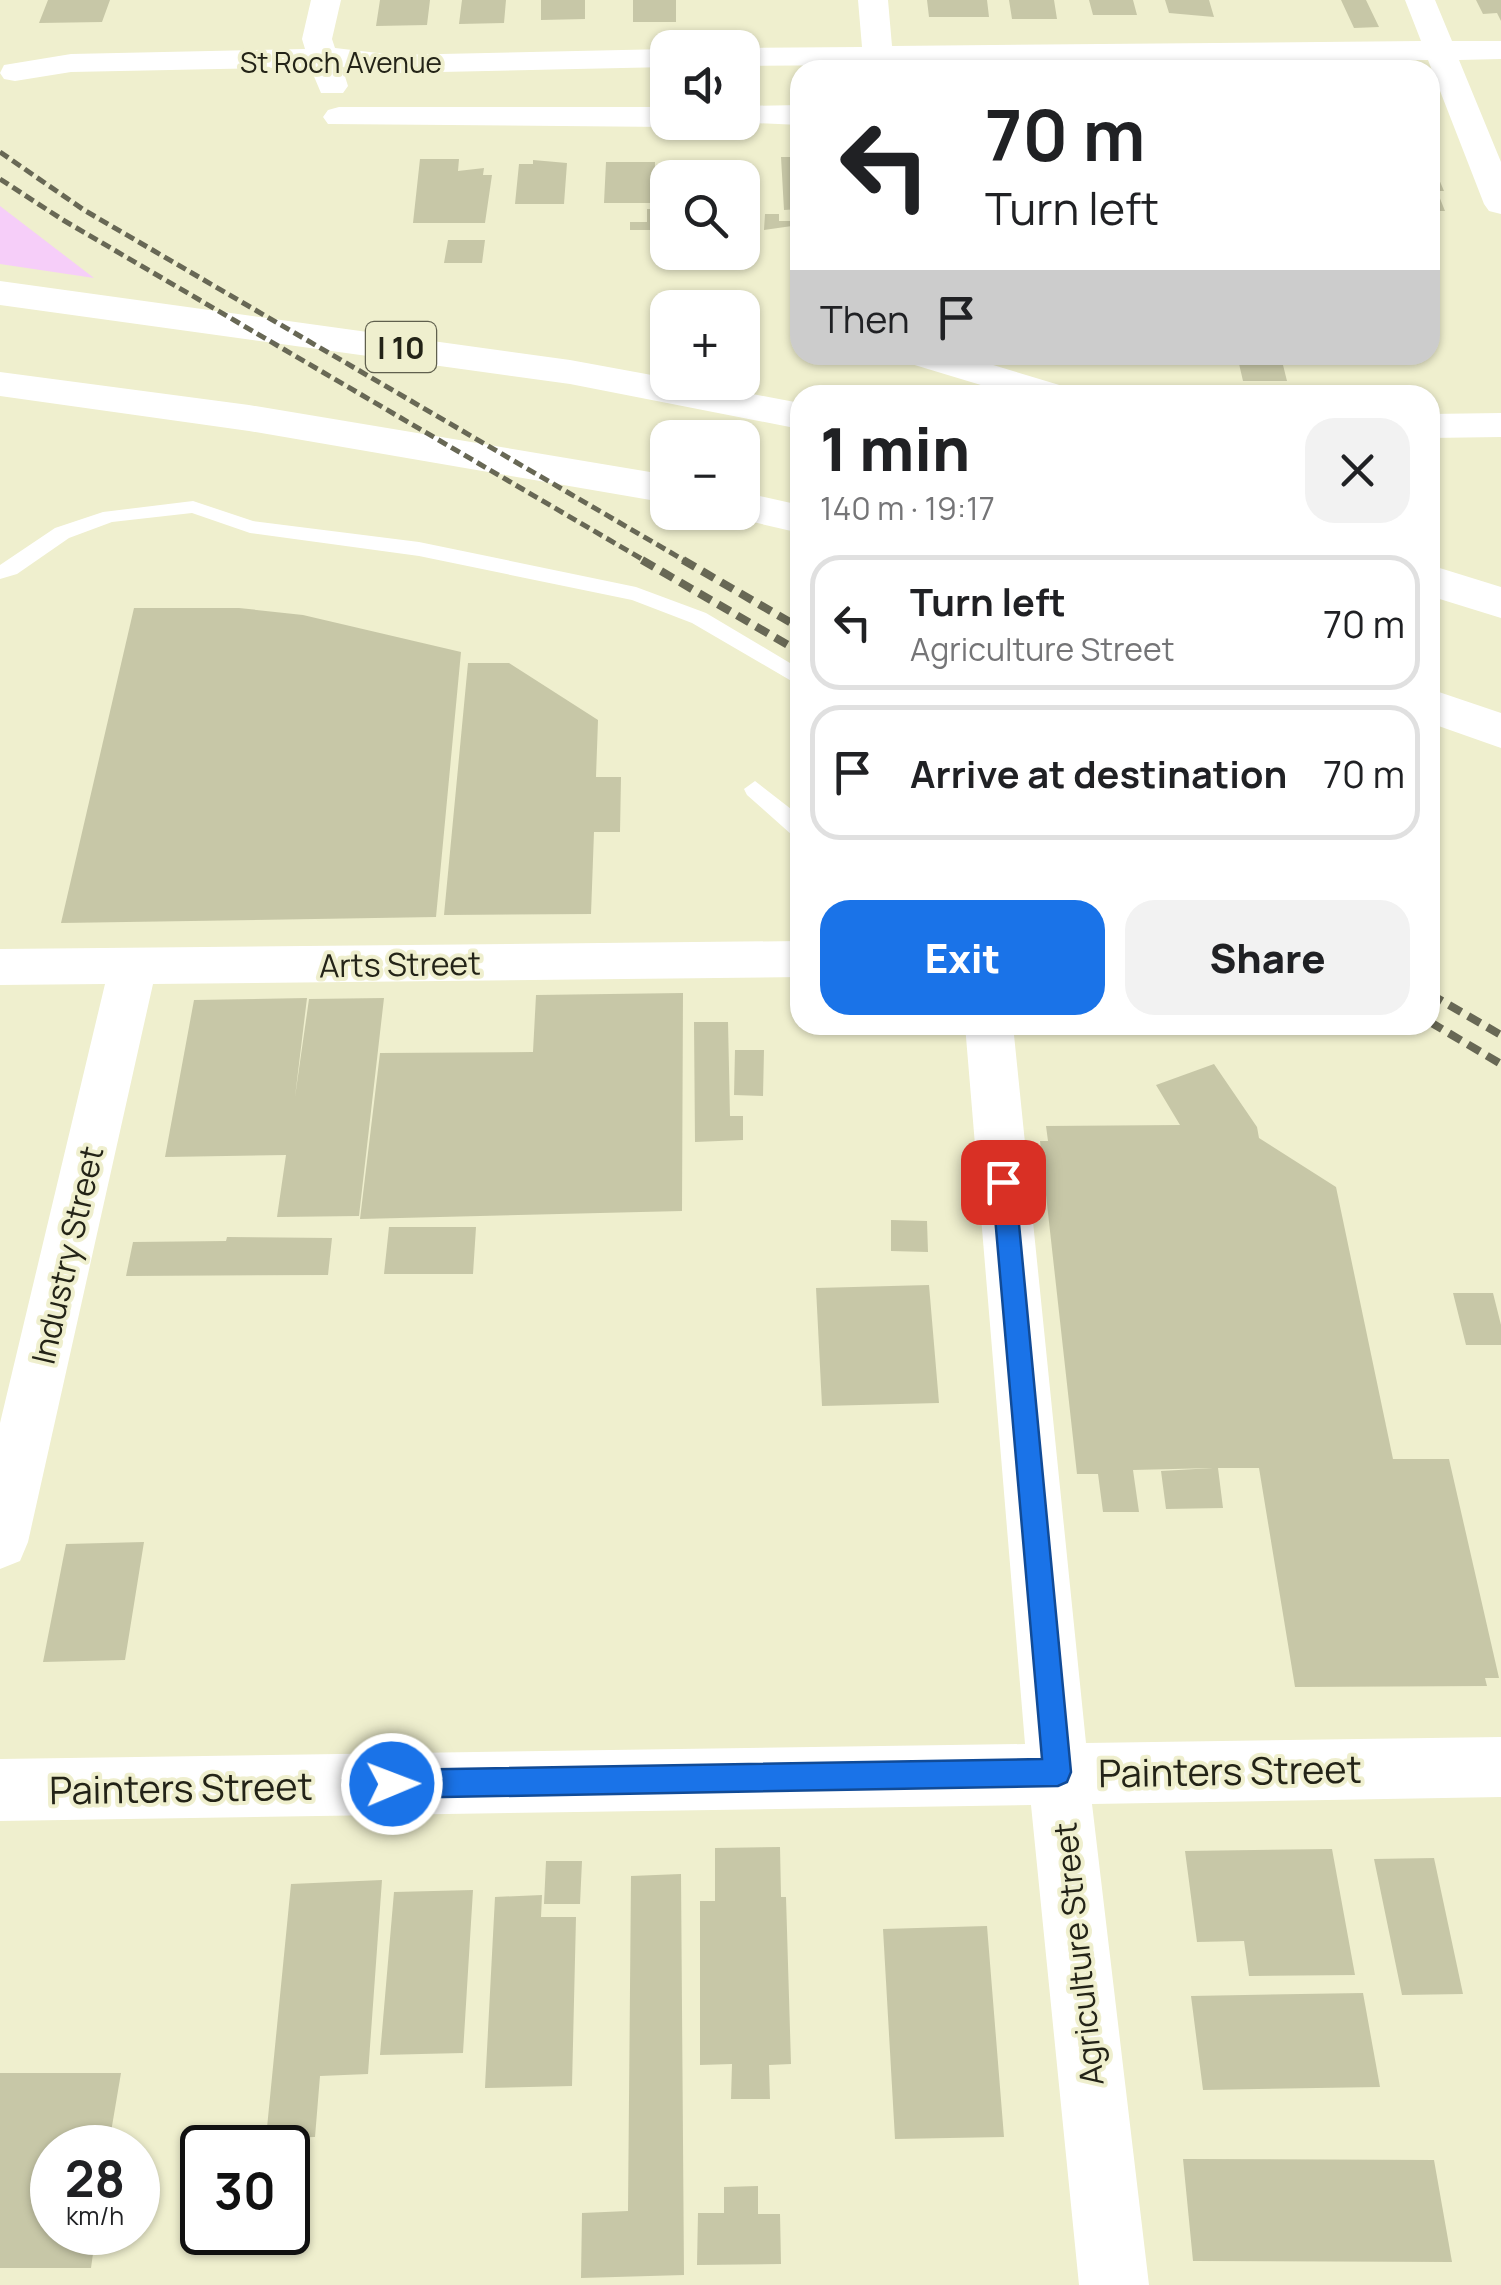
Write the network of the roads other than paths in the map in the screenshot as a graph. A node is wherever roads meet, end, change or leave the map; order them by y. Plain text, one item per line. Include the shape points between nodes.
1 (326, 0) edge
2 (873, 0) edge
3 (1420, 0) edge
4 (1440, 50) junction
5 (1501, 50) edge
6 (325, 56) junction
7 (650, 58) edge
8 (760, 58) edge
9 (824, 60) edge
10 (878, 60) edge
11 (972, 60) edge
12 (16, 72) dead end
13 (1501, 106) edge
14 (1446, 107) edge
15 (790, 115) edge
16 (760, 116) edge
17 (339, 117) junction
18 (650, 117) edge
19 (329, 149) dead end
20 (1501, 204) edge
21 (0, 293) edge
22 (953, 365) edge
23 (0, 384) edge
24 (1020, 385) edge
25 (790, 414) edge
26 (1501, 425) edge
27 (1440, 426) edge
28 (650, 486) edge
29 (760, 510) edge
30 (790, 517) edge
31 (0, 572) edge
32 (1440, 583) edge
33 (1501, 604) edge
34 (790, 672) edge
35 (1440, 708) edge
36 (1501, 731) edge
37 (755, 789) dead end
38 (790, 820) edge
39 (790, 959) edge
40 (0, 967) edge
41 (133, 968) junction
42 (990, 1035) edge
43 (0, 1542) edge
44 (1501, 1767) edge
45 (1058, 1772) junction
46 (0, 1790) edge
47 (1114, 2285) edge

1 - 6 street via 317,40
2 - 10 street
3 - 4 street
4 - 5 street
4 - 11 street
4 - 14 street
6 - 7 street, St Roch Avenue via 395,64
6 - 12 street, St Roch Avenue via 71,63
6 - 17 street
8 - 9 street
13 - 14 street
14 - 20 street
15 - 16 street
17 - 18 street, St Roch Avenue
17 - 19 street
21 - 25 highway, I 10 via 570,372
22 - 24 street
23 - 28 highway
26 - 27 street
29 - 30 highway
31 - 34 lane via 62,533 110,516 193,507 250,527 419,549 636,594 699,618
32 - 33 highway
35 - 36 highway
37 - 38 lane
39 - 41 street, Arts Street
40 - 41 street, Arts Street
41 - 43 street, Industry Street
42 - 45 street, Agriculture Street
44 - 45 street, Painters Street
45 - 46 street, Painters Street
45 - 47 street, Agriculture Street

